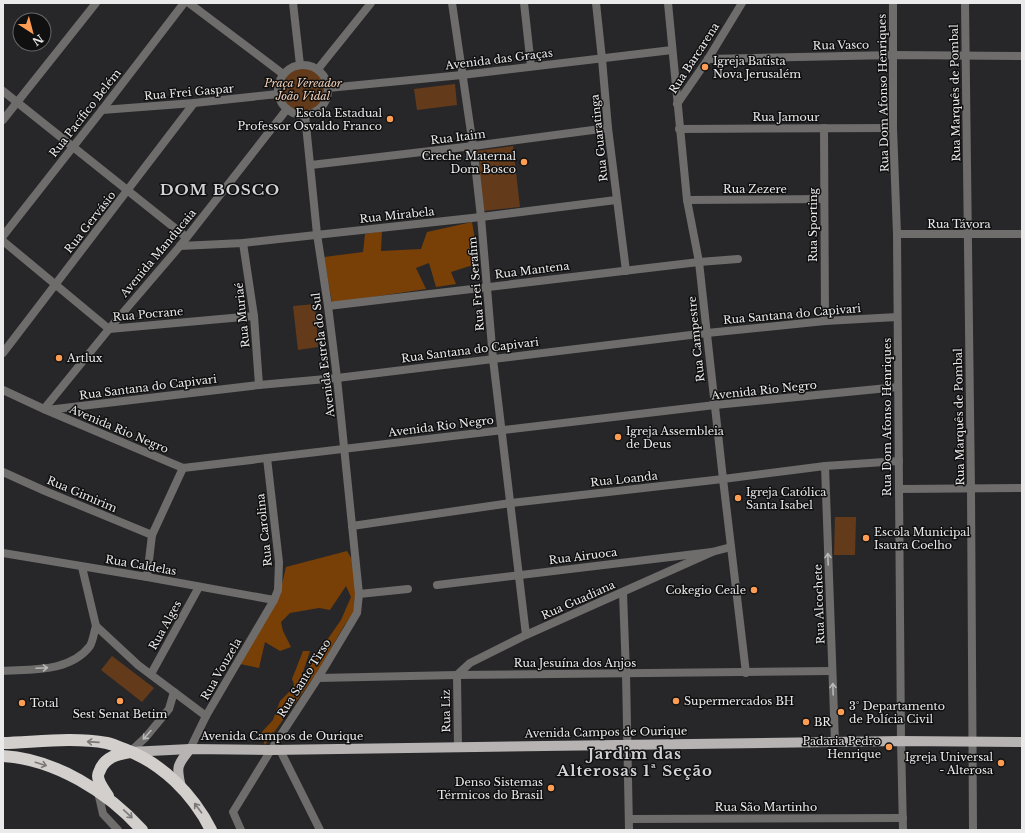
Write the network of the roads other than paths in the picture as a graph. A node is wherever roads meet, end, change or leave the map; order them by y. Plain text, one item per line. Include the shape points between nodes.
1 (96, 3) edge
2 (184, 3) edge
3 (189, 3) edge
4 (293, 3) edge
5 (371, 3) edge
6 (452, 3) edge
7 (524, 3) edge
8 (596, 3) edge
9 (668, 3) edge
10 (742, 3) edge
11 (893, 3) edge
12 (965, 3) edge
13 (672, 50) junction
14 (894, 55) junction
15 (965, 56) junction
16 (1022, 56) edge
17 (602, 59) junction
18 (708, 59) junction
19 (300, 65) junction
20 (531, 66) junction
21 (318, 70) junction
22 (283, 74) junction
23 (462, 75) junction
24 (328, 88) junction
25 (3, 91) edge
26 (278, 94) junction
27 (17, 102) junction
28 (194, 104) junction
29 (677, 104) junction
30 (287, 109) junction
31 (102, 110) junction
32 (305, 114) junction
33 (3, 120) edge
34 (608, 128) junction
35 (824, 128) junction
36 (893, 128) junction
37 (679, 129) junction
38 (73, 146) junction
39 (473, 146) junction
40 (311, 165) junction
41 (128, 190) junction
42 (824, 199) junction
43 (616, 200) junction
44 (687, 200) junction
45 (481, 217) junction
46 (317, 234) junction
47 (897, 234) junction
48 (1022, 234) edge
49 (968, 235) junction
50 (3, 236) edge
51 (186, 237) junction
52 (3, 241) edge
53 (243, 243) junction
54 (180, 246) junction
55 (738, 259) dead end
56 (699, 262) junction
57 (626, 271) junction
58 (56, 284) junction
59 (487, 287) junction
60 (328, 306) junction
61 (254, 316) junction
62 (897, 318) junction
63 (825, 321) junction
64 (110, 329) junction
65 (707, 333) junction
66 (3, 353) edge
67 (493, 359) junction
68 (337, 378) junction
69 (259, 385) junction
70 (898, 387) junction
71 (3, 390) edge
72 (715, 405) junction
73 (45, 410) junction
74 (501, 430) junction
75 (344, 450) junction
76 (267, 458) junction
77 (898, 461) junction
78 (825, 466) junction
79 (183, 468) junction
80 (3, 472) edge
81 (723, 479) junction
82 (1022, 488) edge
83 (971, 489) junction
84 (899, 490) junction
85 (511, 503) junction
86 (352, 526) junction
87 (152, 536) junction
88 (731, 547) junction
89 (712, 552) junction
90 (3, 553) edge
91 (82, 567) junction
92 (519, 575) junction
93 (147, 577) junction
94 (437, 585) dead end
95 (199, 587) junction
96 (408, 589) dead end
97 (622, 593) junction
98 (359, 594) junction
99 (274, 600) junction
100 (96, 626) junction
101 (526, 635) junction
102 (3, 671) edge
103 (832, 671) junction
104 (626, 673) junction
105 (746, 673) junction
106 (151, 674) junction
107 (457, 675) junction
108 (318, 678) junction
109 (174, 692) junction
110 (206, 716) junction
111 (901, 741) junction
112 (835, 742) junction
113 (972, 742) junction
114 (1022, 742) edge
115 (3, 743) edge
116 (627, 745) junction
117 (458, 747) junction
118 (190, 749) junction
119 (275, 750) junction
120 (130, 752) junction
121 (3, 756) edge
122 (181, 787) junction
123 (98, 792) junction
124 (111, 800) junction
125 (903, 818) junction
126 (629, 819) junction
127 (118, 830) edge
128 (142, 830) edge
129 (211, 830) edge
130 (241, 830) edge
131 (320, 830) edge
132 (629, 830) edge
133 (903, 830) edge
134 (974, 830) edge

1 - 27 street
2 - 31 street, Rua Pacífico Belém
3 - 22 street
4 - 19 street
5 - 21 street
6 - 23 street, Rua Frei Serafim
7 - 20 street
8 - 17 street, Rua Guaratinga
9 - 13 street, Rua Campestre
10 - 18 street, Rua Barcarena
11 - 14 street, Rua Dom Afonso Henriques
12 - 15 street, Rua Marquês de Pombal
13 - 17 street, Avenida das Graças
13 - 29 street, Rua Campestre
14 - 15 street, Rua Vasco
14 - 18 street, Rua Vasco
14 - 36 street, Rua Dom Afonso Henriques
15 - 16 street, Rua Vasco
15 - 49 street, Rua Marquês de Pombal
17 - 20 street, Avenida das Graças
17 - 34 street, Rua Guaratinga
18 - 29 street, Rua Barcarena
19 - 21 street via 312,66
19 - 22 street
20 - 23 street, Avenida das Graças
21 - 24 street via 325,77
22 - 26 street
23 - 24 street, Avenida das Graças
23 - 39 street, Rua Frei Serafim
24 - 32 street via 328,95 322,106 312,113
25 - 27 street
26 - 28 street, Rua Frei Gaspar
26 - 30 street
27 - 33 street
27 - 38 street
28 - 31 street, Rua Frei Gaspar
28 - 41 street, Rua Gervásio
29 - 37 street, Rua Campestre
30 - 32 street via 296,114
30 - 51 street, Avenida Manducaia
31 - 38 street, Rua Pacífico Belém
32 - 40 street, Avenida Estrela do Sul
34 - 39 street, Rua Itaim
34 - 43 street, Rua Guaratinga
35 - 36 street, Rua Jamour
35 - 37 street, Rua Jamour
35 - 42 street, Rua Sporting
36 - 47 street, Rua Dom Afonso Henriques
37 - 44 street, Rua Campestre
38 - 41 street
38 - 50 street, Rua Pacífico Belém
39 - 40 street, Rua Itaim
39 - 45 street, Rua Frei Serafim
40 - 46 street, Avenida Estrela do Sul
41 - 51 street
41 - 58 street, Rua Gervásio
42 - 44 street, Rua Zezere
42 - 63 street, Rua Sporting
43 - 45 street, Rua Mirabela
43 - 57 street, Rua Guaratinga
44 - 56 street, Rua Campestre
45 - 46 street, Rua Mirabela
45 - 59 street, Rua Frei Serafim
46 - 53 street, Rua Mirabela
46 - 60 street, Avenida Estrela do Sul
47 - 49 street, Rua Távora
47 - 62 street, Rua Dom Afonso Henriques
48 - 49 street, Rua Távora
49 - 83 street, Rua Marquês de Pombal
51 - 54 street, Avenida Manducaia
52 - 58 street, Rua Pocrane
53 - 54 street, Rua Mirabela
53 - 61 street, Rua Muriaé
54 - 64 street, Avenida Manducaia
55 - 56 street, Rua Mantena
56 - 57 street, Rua Mantena
56 - 65 street, Rua Campestre
57 - 59 street, Rua Mantena
58 - 64 street, Rua Pocrane
58 - 66 street, Rua Gervásio
59 - 60 street, Rua Mantena
59 - 67 street, Rua Frei Serafim
60 - 68 street, Avenida Estrela do Sul
61 - 64 street, Rua Pocrane
61 - 69 street, Rua Muriaé
62 - 63 street, Rua Santana do Capivari
62 - 70 street, Rua Dom Afonso Henriques
63 - 65 street, Rua Santana do Capivari
64 - 73 street, Avenida Manducaia
65 - 67 street, Rua Santana do Capivari
65 - 72 street, Rua Campestre
67 - 68 street, Rua Santana do Capivari
67 - 74 street, Rua Frei Serafim
68 - 69 street, Rua Santana do Capivari
68 - 75 street, Avenida Estrela do Sul
69 - 73 street, Rua Santana do Capivari
70 - 72 street, Avenida Rio Negro
70 - 77 street, Rua Dom Afonso Henriques
71 - 73 street, Avenida Rio Negro
72 - 74 street, Avenida Rio Negro
72 - 81 street, Rua Campestre
73 - 79 street, Avenida Rio Negro
74 - 75 street, Avenida Rio Negro
74 - 85 street, Rua Frei Serafim
75 - 76 street, Avenida Rio Negro
75 - 86 street, Avenida Estrela do Sul
76 - 79 street, Avenida Rio Negro
76 - 99 street, Rua Carolina via 279,562 278,590
77 - 78 street, Rua Loanda
77 - 84 street, Rua Dom Afonso Henriques
78 - 81 street, Rua Loanda
103 -> 78 street, Rua Alcochete
79 - 87 street
80 - 87 street, Rua Gimirim
81 - 85 street, Rua Loanda
81 - 88 street, Rua Campestre
82 - 83 street
83 - 84 street
83 - 113 street, Rua Marquês de Pombal
84 - 111 street, Rua Dom Afonso Henriques
85 - 86 street, Rua Loanda
85 - 92 street, Rua Frei Serafim
86 - 98 street, Avenida Estrela do Sul
87 - 93 street
88 - 89 street, Rua Airuoca
88 - 105 street, Rua Campestre
89 - 92 street, Rua Airuoca
89 - 97 street, Rua Guadiana
90 - 91 street, Rua Caldelas
91 - 93 street, Rua Caldelas
91 - 100 street
92 - 94 street, Rua Airuoca
92 - 101 street, Rua Frei Serafim
93 - 95 street, Rua Caldelas
95 - 99 street, Rua Caldelas
95 - 106 street, Rua Alges
96 - 98 street
97 - 101 street, Rua Guadiana
97 - 104 street
98 - 108 street, Rua Santo Tirso via 357,613
99 - 110 street, Rua Vouzela
102 -> 100 street via 51,668 75,660 91,645
100 - 106 street
101 - 107 street, Rua Guadiana via 470,663
103 - 105 street, Rua Jesuína dos Anjos
112 -> 103 street, Rua Alcochete
104 - 105 street, Rua Jesuína dos Anjos
104 - 107 street, Rua Jesuína dos Anjos
104 - 116 street
106 - 109 street
107 - 108 street, Rua Jesuína dos Anjos
107 - 117 street, Rua Liz
108 - 119 street, Rua Santo Tirso
109 - 110 street
109 -> 120 street via 169,709
110 - 118 street, Rua Vouzela
111 - 112 main road, Avenida Campos de Ourique
111 - 113 main road, Avenida Campos de Ourique
111 - 125 street, Rua Dom Afonso Henriques
112 - 116 main road, Avenida Campos de Ourique
113 - 114 main road, Avenida Campos de Ourique
113 - 134 street, Rua Marquês de Pombal
120 -> 115 highway, Avenida Campos de Ourique via 108,743
116 - 117 main road, Avenida Campos de Ourique
116 - 126 street
117 - 119 main road, Avenida Campos de Ourique
118 - 119 main road, Avenida Campos de Ourique
118 - 120 main road, Avenida Campos de Ourique
118 - 122 main road, Avenida Campos de Ourique via 180,762 178,773
119 - 130 street, Rua Santo Tirso via 233,812
119 - 131 street
120 - 122 highway via 147,759
120 - 124 highway via 106,760 98,776 100,784
121 -> 123 highway via 18,757 46,765
129 -> 122 highway
123 - 124 highway
123 - 127 street via 103,814
124 -> 128 highway
125 - 126 street, Rua São Martinho
125 - 133 street, Rua Dom Afonso Henriques
126 - 132 street

